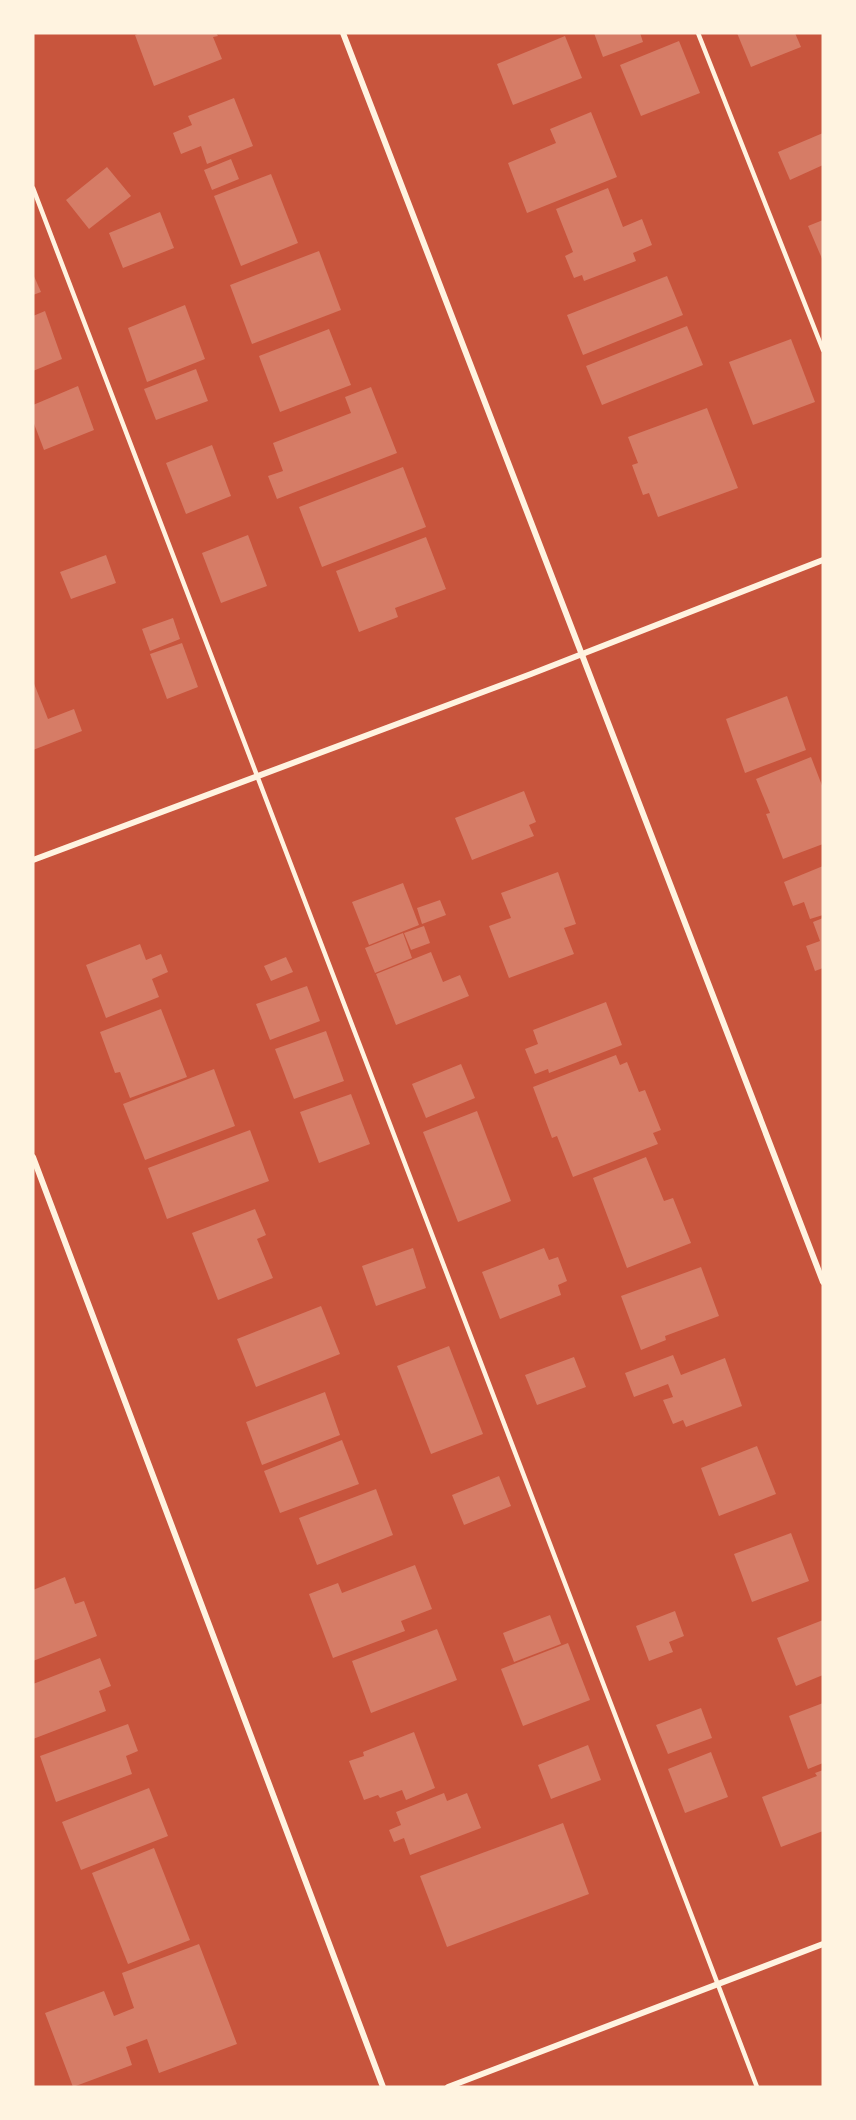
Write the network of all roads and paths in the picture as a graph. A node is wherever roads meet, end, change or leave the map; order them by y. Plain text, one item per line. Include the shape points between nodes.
1 (343, 33) edge
2 (698, 33) edge
3 (33, 188) edge
4 (823, 350) edge
5 (823, 560) edge
6 (582, 654) junction
7 (258, 774) junction
8 (33, 860) edge
9 (33, 1157) edge
10 (823, 1282) edge
11 (823, 1944) edge
12 (718, 1985) junction
13 (383, 2087) edge
14 (447, 2087) edge
15 (757, 2087) edge

1 - 6 street
2 - 4 lane
3 - 7 lane
5 - 6 street
6 - 7 street
6 - 10 street
7 - 8 street
7 - 12 lane
9 - 13 street
11 - 12 street
12 - 14 street
12 - 15 lane

